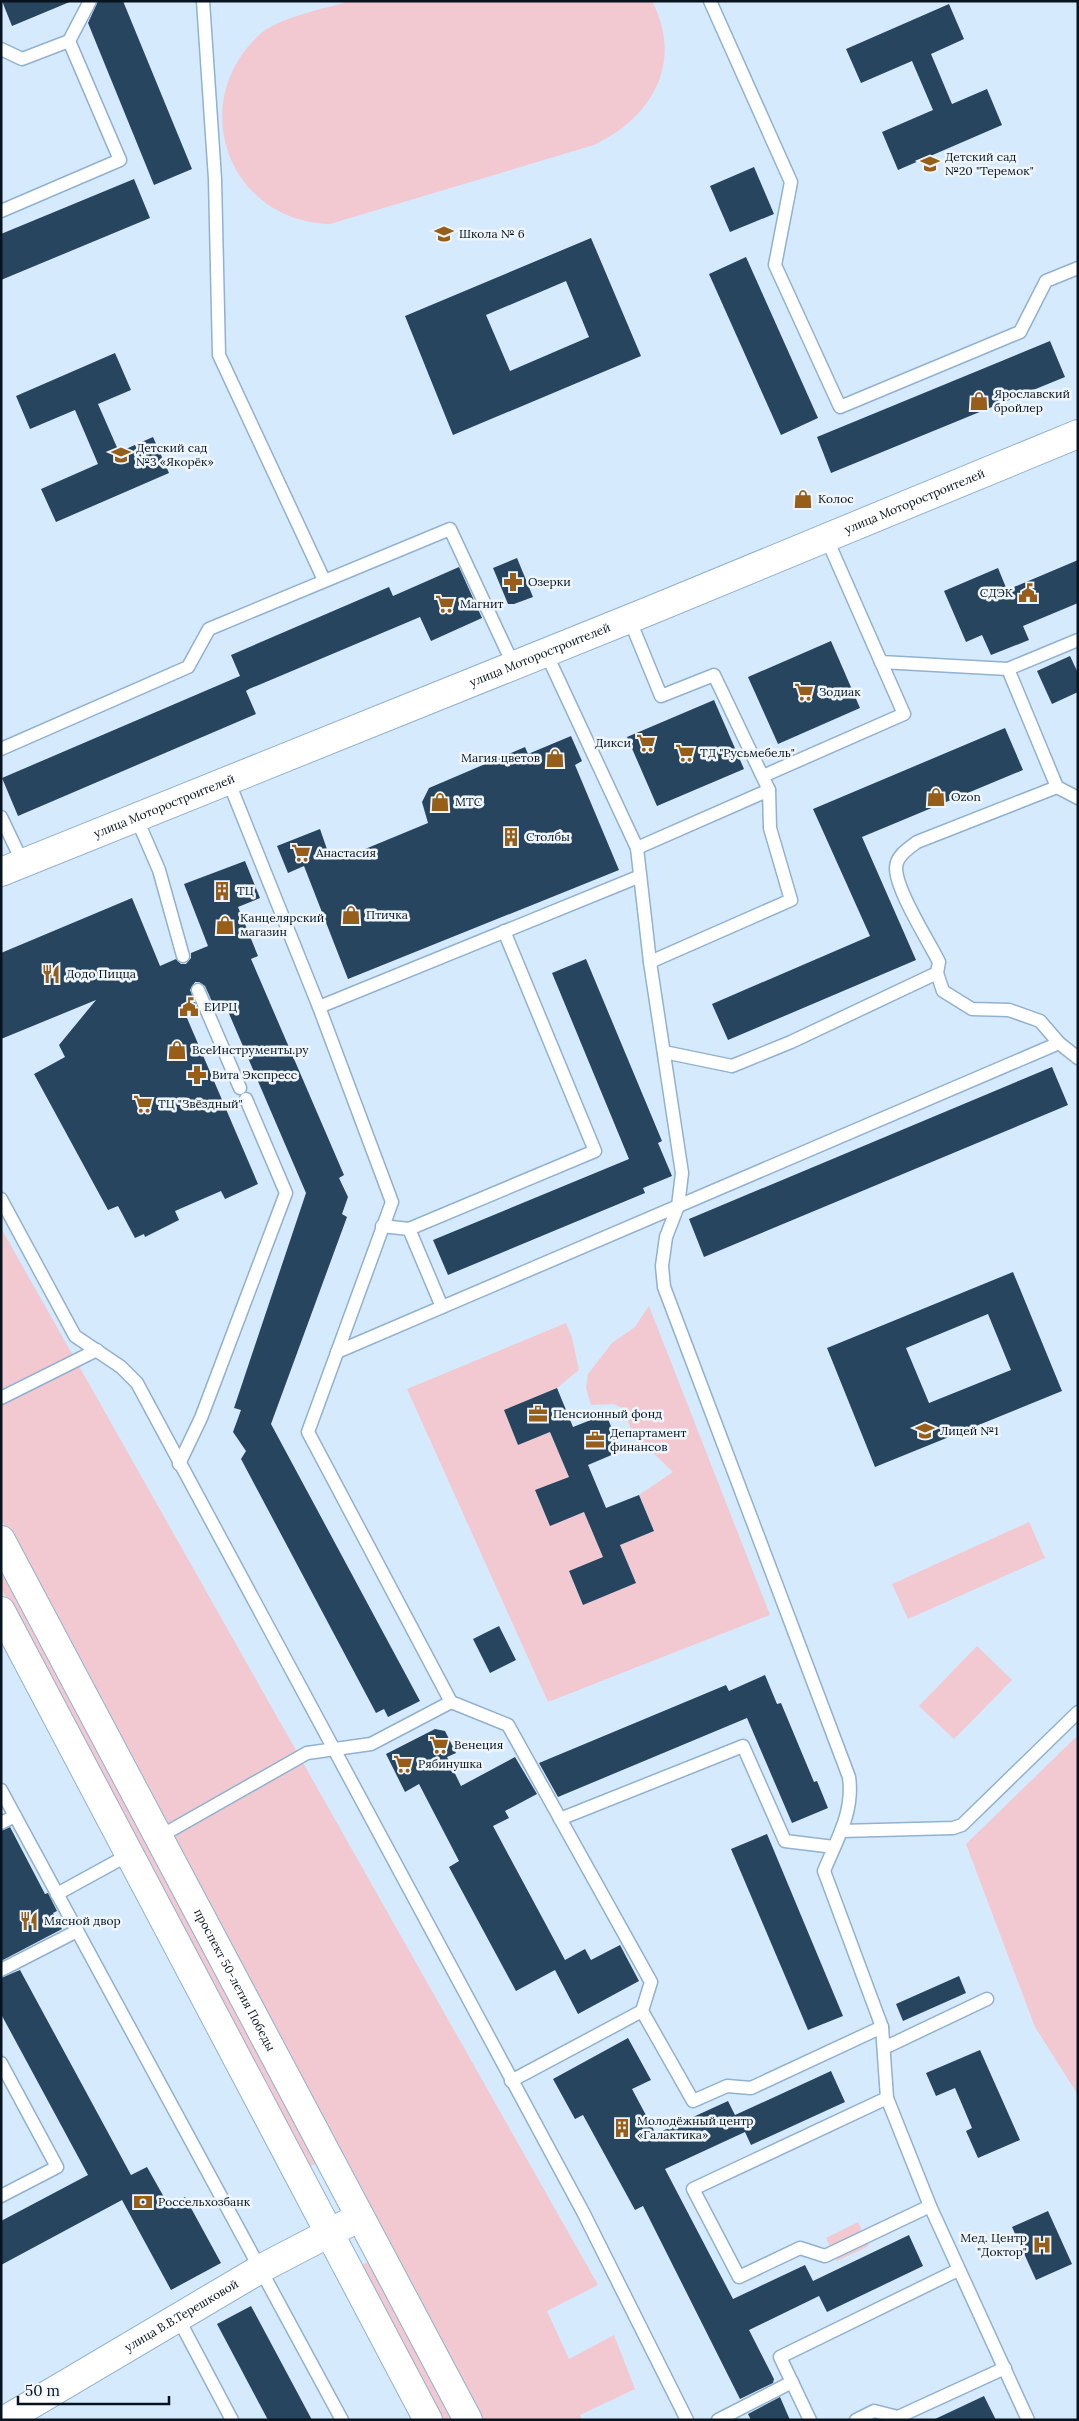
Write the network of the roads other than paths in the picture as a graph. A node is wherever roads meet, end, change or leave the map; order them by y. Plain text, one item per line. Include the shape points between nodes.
1 (90, 1) edge
2 (203, 1) edge
3 (710, 1) edge
4 (69, 41) junction
5 (1, 49) edge
6 (1, 210) edge
7 (1078, 268) edge
8 (1078, 434) edge
9 (826, 537) junction
10 (324, 580) junction
11 (629, 618) junction
12 (1078, 640) edge
13 (546, 653) junction
14 (881, 662) junction
15 (513, 664) junction
16 (1008, 669) junction
17 (1, 749) edge
18 (762, 776) junction
19 (228, 780) junction
20 (1057, 787) junction
21 (769, 790) junction
22 (1078, 798) edge
23 (1, 817) edge
24 (136, 818) junction
25 (637, 848) junction
26 (12, 867) edge
27 (638, 877) junction
28 (504, 931) junction
29 (183, 956) dead end
30 (650, 962) junction
31 (938, 972) junction
32 (198, 990) dead end
33 (319, 1007) junction
34 (1060, 1044) junction
35 (664, 1052) junction
36 (1078, 1058) edge
37 (1, 1199) edge
38 (678, 1206) junction
39 (382, 1226) junction
40 (409, 1229) junction
41 (442, 1307) junction
42 (96, 1350) junction
43 (337, 1352) junction
44 (1, 1398) edge
45 (179, 1464) junction
46 (1, 1540) edge
47 (1, 1611) edge
48 (451, 1702) junction
49 (1078, 1712) edge
50 (333, 1748) junction
51 (1, 1790) edge
52 (15, 1816) junction
53 (560, 1818) junction
54 (1, 1823) edge
55 (840, 1831) junction
56 (159, 1837) junction
57 (834, 1847) junction
58 (130, 1854) junction
59 (57, 1894) junction
60 (77, 1931) junction
61 (1, 1970) edge
62 (987, 1999) dead end
63 (642, 2011) junction
64 (882, 2028) junction
65 (884, 2048) junction
66 (1, 2063) edge
67 (511, 2081) junction
68 (887, 2098) junction
69 (1, 2196) edge
70 (930, 2206) junction
71 (360, 2217) junction
72 (330, 2232) junction
73 (262, 2268) junction
74 (958, 2270) junction
75 (178, 2318) junction
76 (1005, 2368) junction
77 (792, 2382) junction
78 (5, 2420) edge
79 (232, 2420) edge
80 (342, 2420) edge
81 (428, 2420) edge
82 (468, 2420) edge
83 (687, 2420) edge
84 (718, 2420) edge
85 (810, 2420) edge
86 (856, 2420) edge
87 (1028, 2420) edge

1 - 4 lane
2 - 10 lane via 215,179 220,355
3 - 7 lane via 791,182 775,265 840,407 1020,332 1046,281
4 - 5 lane via 22,59
4 - 6 lane via 120,160
8 - 9 main road, улица Моторостроителей
9 - 11 main road, улица Моторостроителей
9 - 14 lane
10 - 15 lane via 450,530
10 - 17 lane via 209,629 188,667
11 - 13 main road, улица Моторостроителей
11 - 18 lane via 661,696 714,675
12 - 16 lane
13 - 15 main road, улица Моторостроителей
13 - 25 lane
14 - 16 lane
14 - 18 lane via 904,714
15 - 19 main road, улица Моторостроителей
16 - 20 lane
18 - 21 lane
19 - 24 main road, улица Моторостроителей
19 - 33 lane
20 - 22 lane
20 - 31 lane via 917,842 900,856 896,867 903,894 939,962
21 - 25 lane
21 - 30 lane via 770,828 791,900
23 - 26 lane
24 - 26 main road, улица Моторостроителей
24 - 29 lane via 159,870
25 - 27 lane
27 - 28 lane
27 - 30 lane
28 - 33 lane
28 - 40 lane via 595,1151
30 - 35 lane
31 - 34 lane via 943,991 972,1008 1009,1010 1040,1021
31 - 35 lane via 791,1042 732,1066
32 - 45 lane via 286,1193 201,1418
33 - 39 lane via 392,1202
34 - 36 lane
34 - 38 lane
35 - 38 lane via 682,1173
37 - 42 lane via 75,1336
38 - 41 lane
38 - 55 lane via 666,1237 662,1266 664,1287 849,1777 850,1806
39 - 40 lane
39 - 43 lane
40 - 41 lane
41 - 43 lane
42 - 44 lane
42 - 45 lane via 137,1383
43 - 48 lane via 308,1432
45 - 50 lane
46 - 56 main road, проспект 50-летия Победы
47 - 58 main road
48 - 50 lane via 371,1744
48 - 53 lane via 508,1724
49 - 55 lane via 962,1825 953,1828
50 - 56 lane via 307,1753
50 - 67 lane
51 - 52 lane
52 - 54 lane
52 - 59 lane
53 - 57 lane via 742,1746 785,1841
53 - 63 lane via 651,1982
55 - 57 lane
56 - 71 main road, проспект 50-летия Победы
57 - 64 lane via 824,1871
58 - 59 lane
58 - 72 main road
59 - 60 lane
60 - 61 lane
60 - 73 lane
62 - 65 lane
63 - 64 lane via 693,2101 727,2086 751,2088
63 - 67 lane
64 - 65 lane
65 - 68 lane
66 - 69 lane via 57,2167
67 - 83 lane via 583,2212
68 - 70 lane
68 - 70 lane via 693,2188 739,2277 800,2248 825,2256
70 - 74 lane
71 - 72 main road, улица В.В.Терешковой
71 - 82 main road, проспект 50-летия Победы
72 - 73 main road, улица В.В.Терешковой
72 - 81 main road
73 - 75 main road, улица В.В.Терешковой
73 - 80 lane
74 - 76 lane
74 - 77 lane via 780,2357
75 - 78 main road, улица В.В.Терешковой
75 - 79 lane
76 - 86 lane via 898,2417 874,2411
76 - 87 lane
77 - 84 lane
77 - 85 lane

